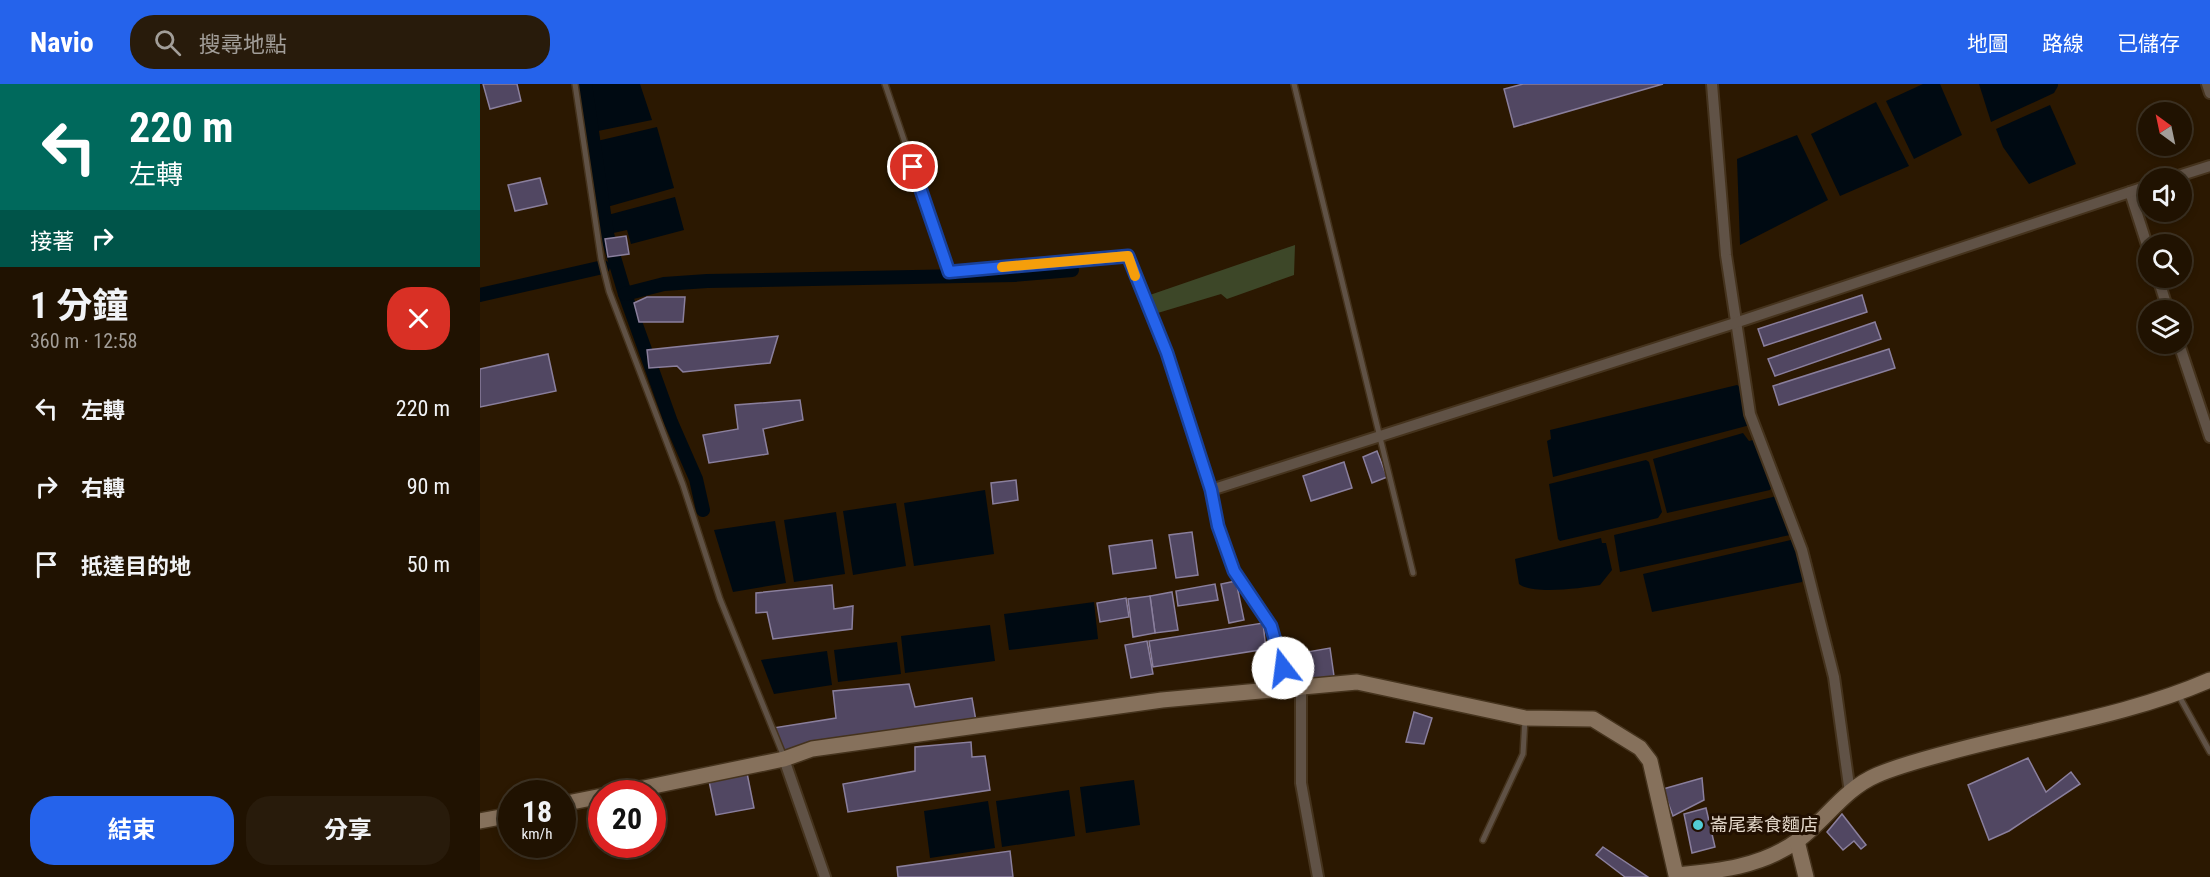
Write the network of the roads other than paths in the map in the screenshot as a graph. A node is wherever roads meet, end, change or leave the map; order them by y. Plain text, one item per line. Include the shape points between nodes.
1 (575, 84) edge
2 (885, 84) edge
3 (1294, 84) edge
4 (1712, 84) edge
5 (2207, 84) edge
6 (2210, 93) edge
7 (2210, 166) edge
8 (2192, 172) edge
9 (2138, 189) edge
10 (2130, 192) junction
11 (2144, 234) edge
12 (1735, 323) junction
13 (2182, 354) edge
14 (1380, 436) junction
15 (2210, 437) edge
16 (1211, 490) junction
17 (1413, 573) dead end
18 (2210, 680) edge
19 (1295, 688) junction
20 (2178, 694) junction
21 (1525, 718) junction
22 (2210, 752) edge
23 (784, 759) junction
24 (666, 783) edge
25 (1850, 793) junction
26 (498, 817) edge
27 (480, 821) edge
28 (1483, 840) dead end
29 (1797, 841) junction
30 (1675, 876) edge
31 (825, 877) edge
32 (1318, 877) edge
33 (1806, 877) edge

1 - 23 lane via 609,291 683,486 720,599
2 - 16 lane via 949,272 1128,256 1167,353
3 - 14 lane
4 - 12 street
5 - 6 street
7 - 8 street
9 - 10 street
10 - 11 street
10 - 12 street
12 - 14 street
12 - 25 street via 1750,414 1802,550 1828,654
13 - 15 street
14 - 16 street
14 - 17 lane
16 - 19 lane via 1218,526 1234,571 1271,626
18 - 20 street
19 - 21 street via 1357,682
19 - 23 street via 1093,709 812,749
19 - 32 street via 1301,783
20 - 22 lane
20 - 25 street via 1932,757 1876,776
21 - 28 lane via 1523,754
21 - 30 street via 1593,719 1640,748 1650,761
23 - 24 street
23 - 31 street
25 - 29 street
26 - 27 street
29 - 30 street via 1758,862
29 - 33 street

